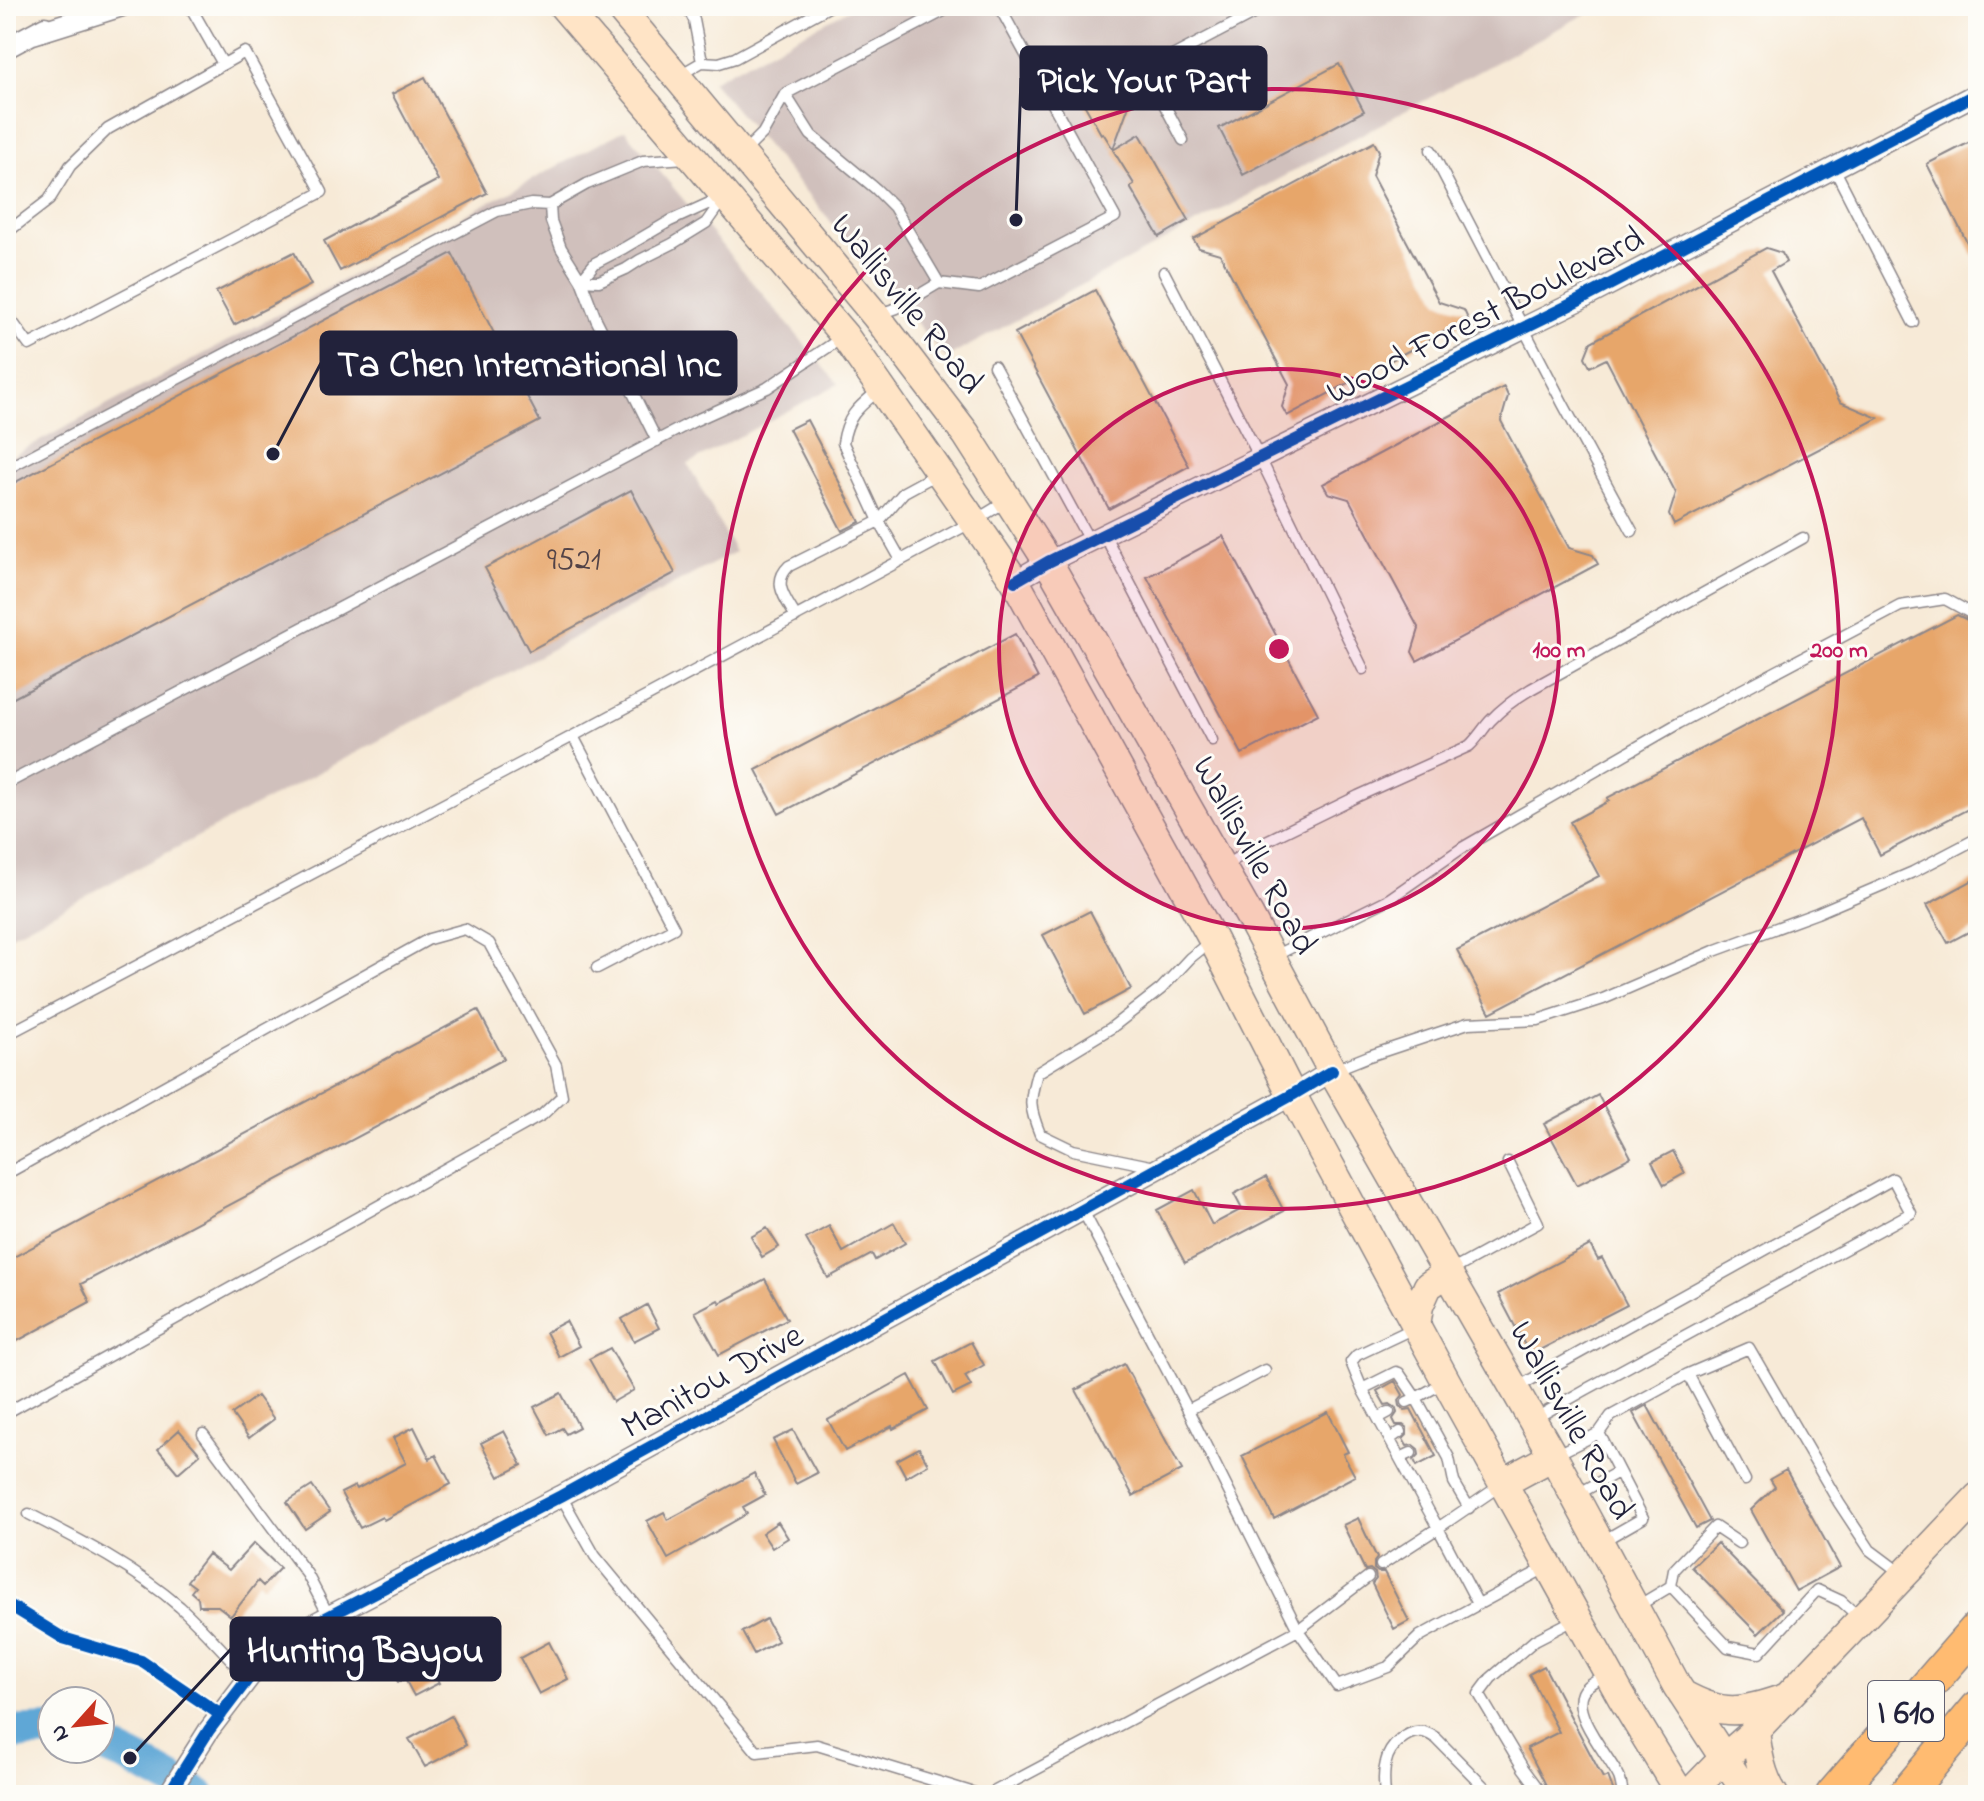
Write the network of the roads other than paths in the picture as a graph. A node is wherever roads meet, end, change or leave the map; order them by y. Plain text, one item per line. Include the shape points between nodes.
1 (82, 6) edge
2 (122, 6) edge
3 (190, 6) edge
4 (563, 6) edge
5 (618, 6) edge
6 (687, 6) edge
7 (830, 6) edge
8 (953, 6) edge
9 (999, 6) edge
10 (1268, 6) edge
11 (33, 34) junction
12 (6, 48) edge
13 (702, 62) junction
14 (223, 64) junction
15 (677, 77) junction
16 (1978, 93) edge
17 (785, 94) junction
18 (643, 99) junction
19 (1183, 140) dead end
20 (1431, 150) dead end
21 (742, 155) junction
22 (693, 158) junction
23 (1834, 168) junction
24 (725, 196) junction
25 (550, 205) junction
26 (6, 233) edge
27 (1164, 272) dead end
28 (581, 280) junction
29 (939, 283) junction
30 (6, 313) edge
31 (876, 316) junction
32 (1913, 322) dead end
33 (1525, 327) junction
34 (844, 335) junction
35 (994, 366) dead end
36 (881, 388) junction
37 (657, 441) junction
38 (1260, 458) junction
39 (6, 469) edge
40 (940, 473) junction
41 (1009, 500) junction
42 (879, 521) junction
43 (974, 521) junction
44 (1632, 531) dead end
45 (1097, 538) junction
46 (1803, 538) dead end
47 (901, 560) junction
48 (1048, 562) junction
49 (1015, 581) junction
50 (796, 617) junction
51 (1978, 617) edge
52 (1363, 669) dead end
53 (573, 736) junction
54 (1212, 740) dead end
55 (6, 784) edge
56 (1978, 838) edge
57 (1222, 867) junction
58 (1250, 917) junction
59 (1213, 940) junction
60 (1272, 957) junction
61 (597, 968) dead end
62 (6, 1035) edge
63 (1332, 1071) junction
64 (1292, 1095) junction
65 (1508, 1162) dead end
66 (1158, 1168) junction
67 (6, 1174) edge
68 (1082, 1209) junction
69 (1447, 1273) junction
70 (1416, 1326) junction
71 (1265, 1370) dead end
72 (1688, 1374) junction
73 (1446, 1381) junction
74 (1362, 1389) junction
75 (1514, 1389) junction
76 (1411, 1400) junction
77 (1188, 1410) junction
78 (1389, 1412) dead end
79 (6, 1413) edge
80 (1378, 1418) junction
81 (1532, 1420) junction
82 (1400, 1432) dead end
83 (1599, 1433) junction
84 (203, 1434) dead end
85 (1390, 1439) junction
86 (1411, 1453) dead end
87 (1553, 1456) junction
88 (1400, 1458) junction
89 (1618, 1472) junction
90 (1745, 1480) dead end
91 (1503, 1483) junction
92 (561, 1496) junction
93 (1574, 1496) junction
94 (1978, 1497) edge
95 (1469, 1508) junction
96 (29, 1514) dead end
97 (1438, 1528) junction
98 (1599, 1543) junction
99 (1739, 1543) dead end
100 (1381, 1565) dead end
101 (1548, 1566) junction
102 (1903, 1575) junction
103 (1368, 1577) dead end
104 (1671, 1586) junction
105 (1478, 1604) junction
106 (1634, 1609) junction
107 (329, 1616) junction
108 (1577, 1618) junction
109 (1861, 1619) junction
110 (1978, 1628) edge
111 (1298, 1630) junction
112 (1608, 1673) junction
113 (248, 1678) junction
114 (1682, 1694) junction
115 (1786, 1698) junction
116 (1972, 1717) edge
117 (1755, 1731) junction
118 (1723, 1759) junction
119 (168, 1795) edge
120 (981, 1795) edge
121 (988, 1795) edge
122 (1385, 1795) edge
123 (1492, 1795) edge
124 (1543, 1795) edge
125 (1623, 1795) edge
126 (1681, 1795) edge
127 (1688, 1795) edge
128 (1748, 1795) edge
129 (1774, 1795) edge
130 (1833, 1795) edge
131 (1905, 1795) edge

1 - 11 street
2 - 11 street
3 - 14 lane
4 - 18 main road, Wallisville Road
5 - 15 main road, Wallisville Road
6 - 13 lane
7 - 13 lane via 735,58
8 - 17 lane
9 - 29 lane via 1115,217 979,288
10 - 19 lane via 1146,70
11 - 12 street
13 - 15 lane
14 - 26 lane via 108,129 70,166 49,200
14 - 30 lane via 245,52 322,192 29,345
15 - 18 main road
15 - 21 main road, Wallisville Road
16 - 23 street, Wood Forest Boulevard
17 - 21 lane via 763,133
17 - 29 lane via 811,135 894,207
18 - 22 main road, Wallisville Road
20 - 33 lane
21 - 31 main road, Wallisville Road
22 - 24 main road, Wallisville Road
22 - 25 lane via 643,161
23 - 32 lane
23 - 33 street, Wood Forest Boulevard
24 - 28 lane via 595,263
24 - 28 lane via 706,223 672,244 599,281
24 - 34 main road, Wallisville Road
25 - 28 lane via 561,248
25 - 39 lane via 497,211
27 - 38 lane
28 - 37 lane
29 - 31 lane
31 - 34 main road
31 - 41 main road, Wallisville Road
33 - 38 street, Wood Forest Boulevard
33 - 44 lane
34 - 36 main road, Wallisville Road
34 - 37 lane via 767,388
35 - 45 lane
36 - 40 main road, Wallisville Road
36 - 42 lane via 854,411 843,443
37 - 55 lane
38 - 45 street, Wood Forest Boulevard
38 - 52 lane
40 - 42 lane via 904,492
40 - 43 main road, Wallisville Road
41 - 43 lane
41 - 48 main road, Wallisville Road
42 - 47 lane
42 - 50 lane via 781,574 779,585
43 - 47 lane
43 - 49 main road, Wallisville Road
45 - 48 street, Wood Forest Boulevard
45 - 54 lane
46 - 57 lane via 1531,689 1508,704 1469,746
47 - 50 lane
48 - 49 street, Wood Forest Boulevard
48 - 57 main road, Wallisville Road
49 - 59 main road, Wallisville Road
50 - 53 lane
51 - 60 lane via 1945,599 1900,606 1665,730 1462,848 1389,899
53 - 61 lane via 674,928
53 - 62 lane
56 - 63 lane via 1913,872 1603,999 1538,1020 1468,1023
57 - 58 main road, Wallisville Road
58 - 59 main road
58 - 60 main road, Wallisville Road
59 - 64 main road, Wallisville Road
59 - 66 lane via 1111,1028 1037,1073 1031,1092 1030,1110 1040,1134 1073,1150
60 - 63 main road, Wallisville Road
63 - 64 street, Manitou Drive
63 - 69 main road, Wallisville Road
64 - 66 street, Manitou Drive
64 - 70 main road, Wallisville Road
65 - 69 lane via 1538,1223
66 - 68 street, Manitou Drive
67 - 79 lane via 429,939 465,929 489,943 556,1065 562,1096 542,1115
68 - 77 lane
68 - 92 street, Manitou Drive
69 - 70 main road via 1428,1286
69 - 75 main road, Wallisville Road
70 - 73 main road, Wallisville Road
70 - 74 lane via 1354,1358
71 - 77 lane
72 - 83 lane via 1611,1416
72 - 90 lane
72 - 102 lane via 1749,1348 1870,1550
73 - 76 lane
73 - 91 main road, Wallisville Road
74 - 76 lane via 1396,1372
74 - 80 lane
75 - 81 main road, Wallisville Road
75 - 81 lane via 1893,1179 1911,1213
76 - 95 lane via 1449,1458 1454,1482
77 - 111 lane
78 - 80 lane
80 - 85 lane
81 - 87 main road, Wallisville Road
82 - 85 lane
83 - 87 lane
83 - 89 lane
84 - 107 lane via 307,1574
85 - 88 lane
86 - 88 lane
87 - 91 main road
87 - 93 main road, Wallisville Road
88 - 97 lane
89 - 93 lane
89 - 98 lane via 1643,1518
91 - 95 lane
91 - 101 main road, Wallisville Road
92 - 107 street, Manitou Drive
92 - 120 lane via 595,1556 757,1752 817,1745
93 - 98 main road, Wallisville Road
94 - 102 main road
95 - 97 lane
96 - 113 lane via 145,1579 181,1608
97 - 100 lane
97 - 105 lane
98 - 106 main road, Wallisville Road
99 - 104 lane via 1715,1527 1674,1570
101 - 105 lane
101 - 108 main road, Wallisville Road
102 - 109 main road
103 - 111 lane
104 - 106 lane
104 - 109 lane via 1728,1647 1759,1653 1817,1590 1841,1601
105 - 111 lane via 1420,1636 1388,1667 1337,1686
106 - 114 main road, Wallisville Road
107 - 113 street, Manitou Drive
108 - 112 main road, Wallisville Road
108 - 124 lane via 1535,1640 1479,1694
109 - 115 main road
110 - 130 highway, I 610
111 - 121 lane
112 - 125 lane via 1587,1686 1580,1706 1619,1777
112 - 126 main road, Wallisville Road
113 - 119 street, Manitou Drive
114 - 115 main road via 1710,1708 1731,1711
114 - 118 main road, Wallisville Road
115 - 117 main road
116 - 131 highway, I 610
117 - 118 main road
117 - 129 main road via 1759,1761
118 - 127 main road
118 - 128 main road, Wallisville Road
122 - 123 lane via 1386,1758 1395,1744 1417,1732 1436,1738

